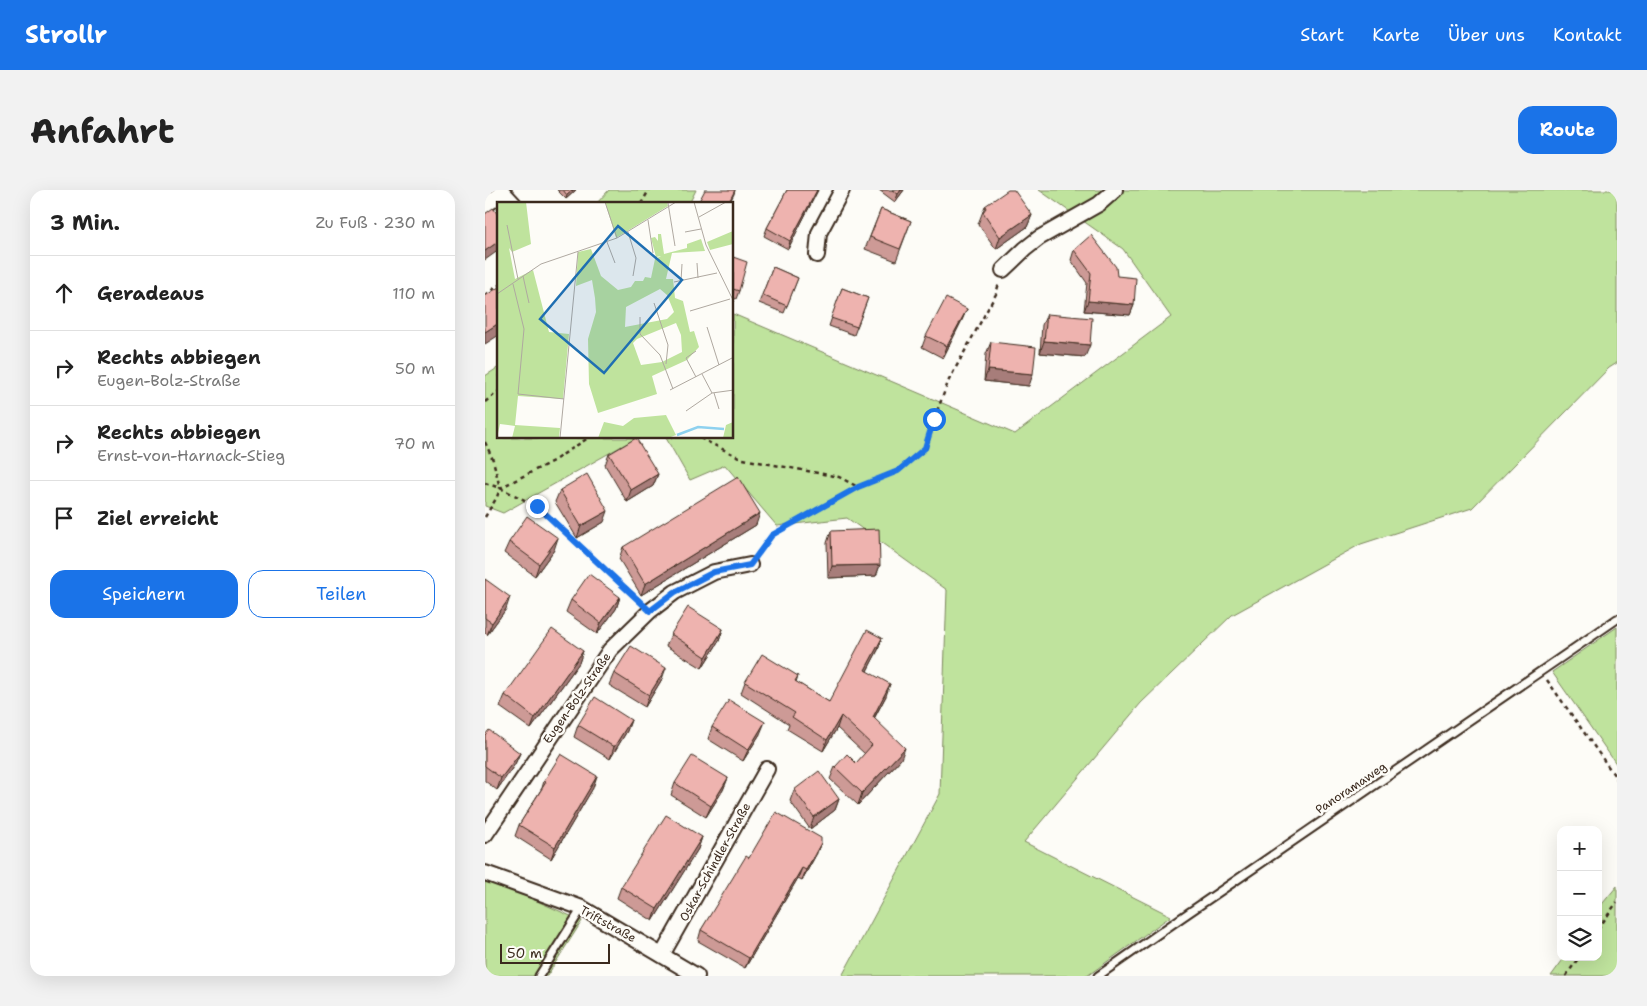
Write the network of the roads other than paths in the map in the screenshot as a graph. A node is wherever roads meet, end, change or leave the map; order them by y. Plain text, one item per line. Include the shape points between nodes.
1 (841, 190) edge
2 (1115, 190) edge
3 (502, 191) edge
4 (512, 202) edge
5 (485, 206) edge
6 (817, 255) dead end
7 (1003, 270) road end
8 (750, 565) road end
9 (1617, 620) edge
10 (767, 770) dead end
11 (485, 835) edge
12 (485, 873) edge
13 (582, 908) junction
14 (663, 955) junction
15 (539, 976) edge
16 (697, 976) edge
17 (1098, 976) edge

1 - 6 street via 819,233
2 - 7 street via 1099,204 1039,238
3 - 4 street
3 - 5 street
8 - 11 street, Eugen-Bolz-Straße via 714,572 675,592 610,650
9 - 17 lane, Panoramaweg
10 - 14 street, Oskar-Schindler-Straße
12 - 13 street, Triftstraße
13 - 14 street, Triftstraße
13 - 15 lane
14 - 16 street, Triftstraße

